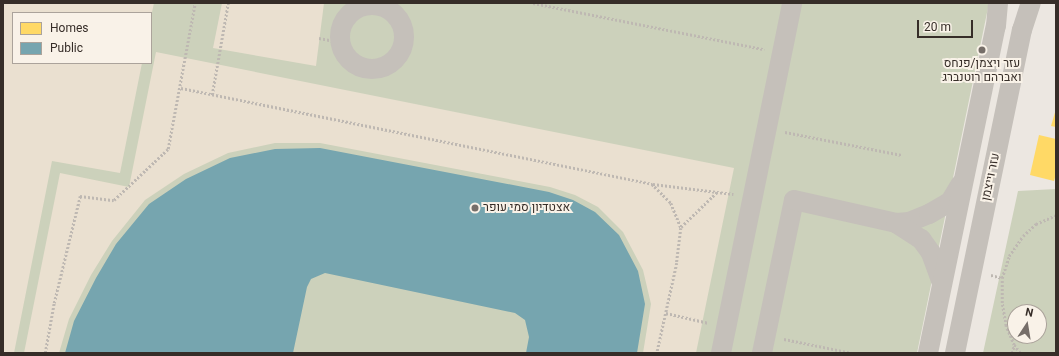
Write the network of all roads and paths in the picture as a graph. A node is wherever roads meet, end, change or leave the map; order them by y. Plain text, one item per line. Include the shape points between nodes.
1 (195, 3) edge
2 (228, 3) edge
3 (533, 3) edge
4 (792, 3) edge
5 (998, 3) edge
6 (1031, 3) edge
7 (367, 4) edge
8 (397, 11) edge
9 (319, 38) dead end
10 (340, 42) junction
11 (782, 52) junction
12 (181, 88) junction
13 (212, 95) junction
14 (766, 128) junction
15 (902, 155) dead end
16 (964, 181) junction
17 (652, 184) junction
18 (718, 192) junction
19 (753, 196) junction
20 (1056, 215) edge
21 (896, 223) junction
22 (680, 228) junction
23 (942, 283) junction
24 (666, 313) junction
25 (703, 321) dead end
26 (1014, 345) junction
27 (45, 353) edge
28 (657, 353) edge
29 (721, 353) edge
30 (762, 353) edge
31 (928, 353) edge
32 (955, 353) edge
33 (1012, 353) edge
34 (1020, 353) edge

1 - 12 path
2 - 13 path
3 - 11 path
4 - 11 street
5 - 16 street via 996,26
6 - 32 street, עזר וייצמן via 1022,30
7 - 8 street
7 - 10 street via 351,12 344,21 340,31
8 - 10 street via 404,28 405,40 402,50 390,64 380,68 362,67 352,62
9 - 10 path
11 - 14 street
12 - 13 path
12 - 27 path via 168,149 114,200 80,196 54,303
13 - 17 path
14 - 15 path
14 - 19 street
16 - 21 street via 950,202 909,222
16 - 23 street
17 - 18 path
17 - 22 path via 671,203
18 - 19 path
18 - 22 path
19 - 29 street
20 - 26 path via 1036,224 1014,247 1006,264 1002,303 1006,326
21 - 23 street via 921,239 931,253
21 - 30 street via 794,200
22 - 24 path via 677,263
23 - 31 street
24 - 25 path
24 - 28 path
26 - 33 path
26 - 34 path

